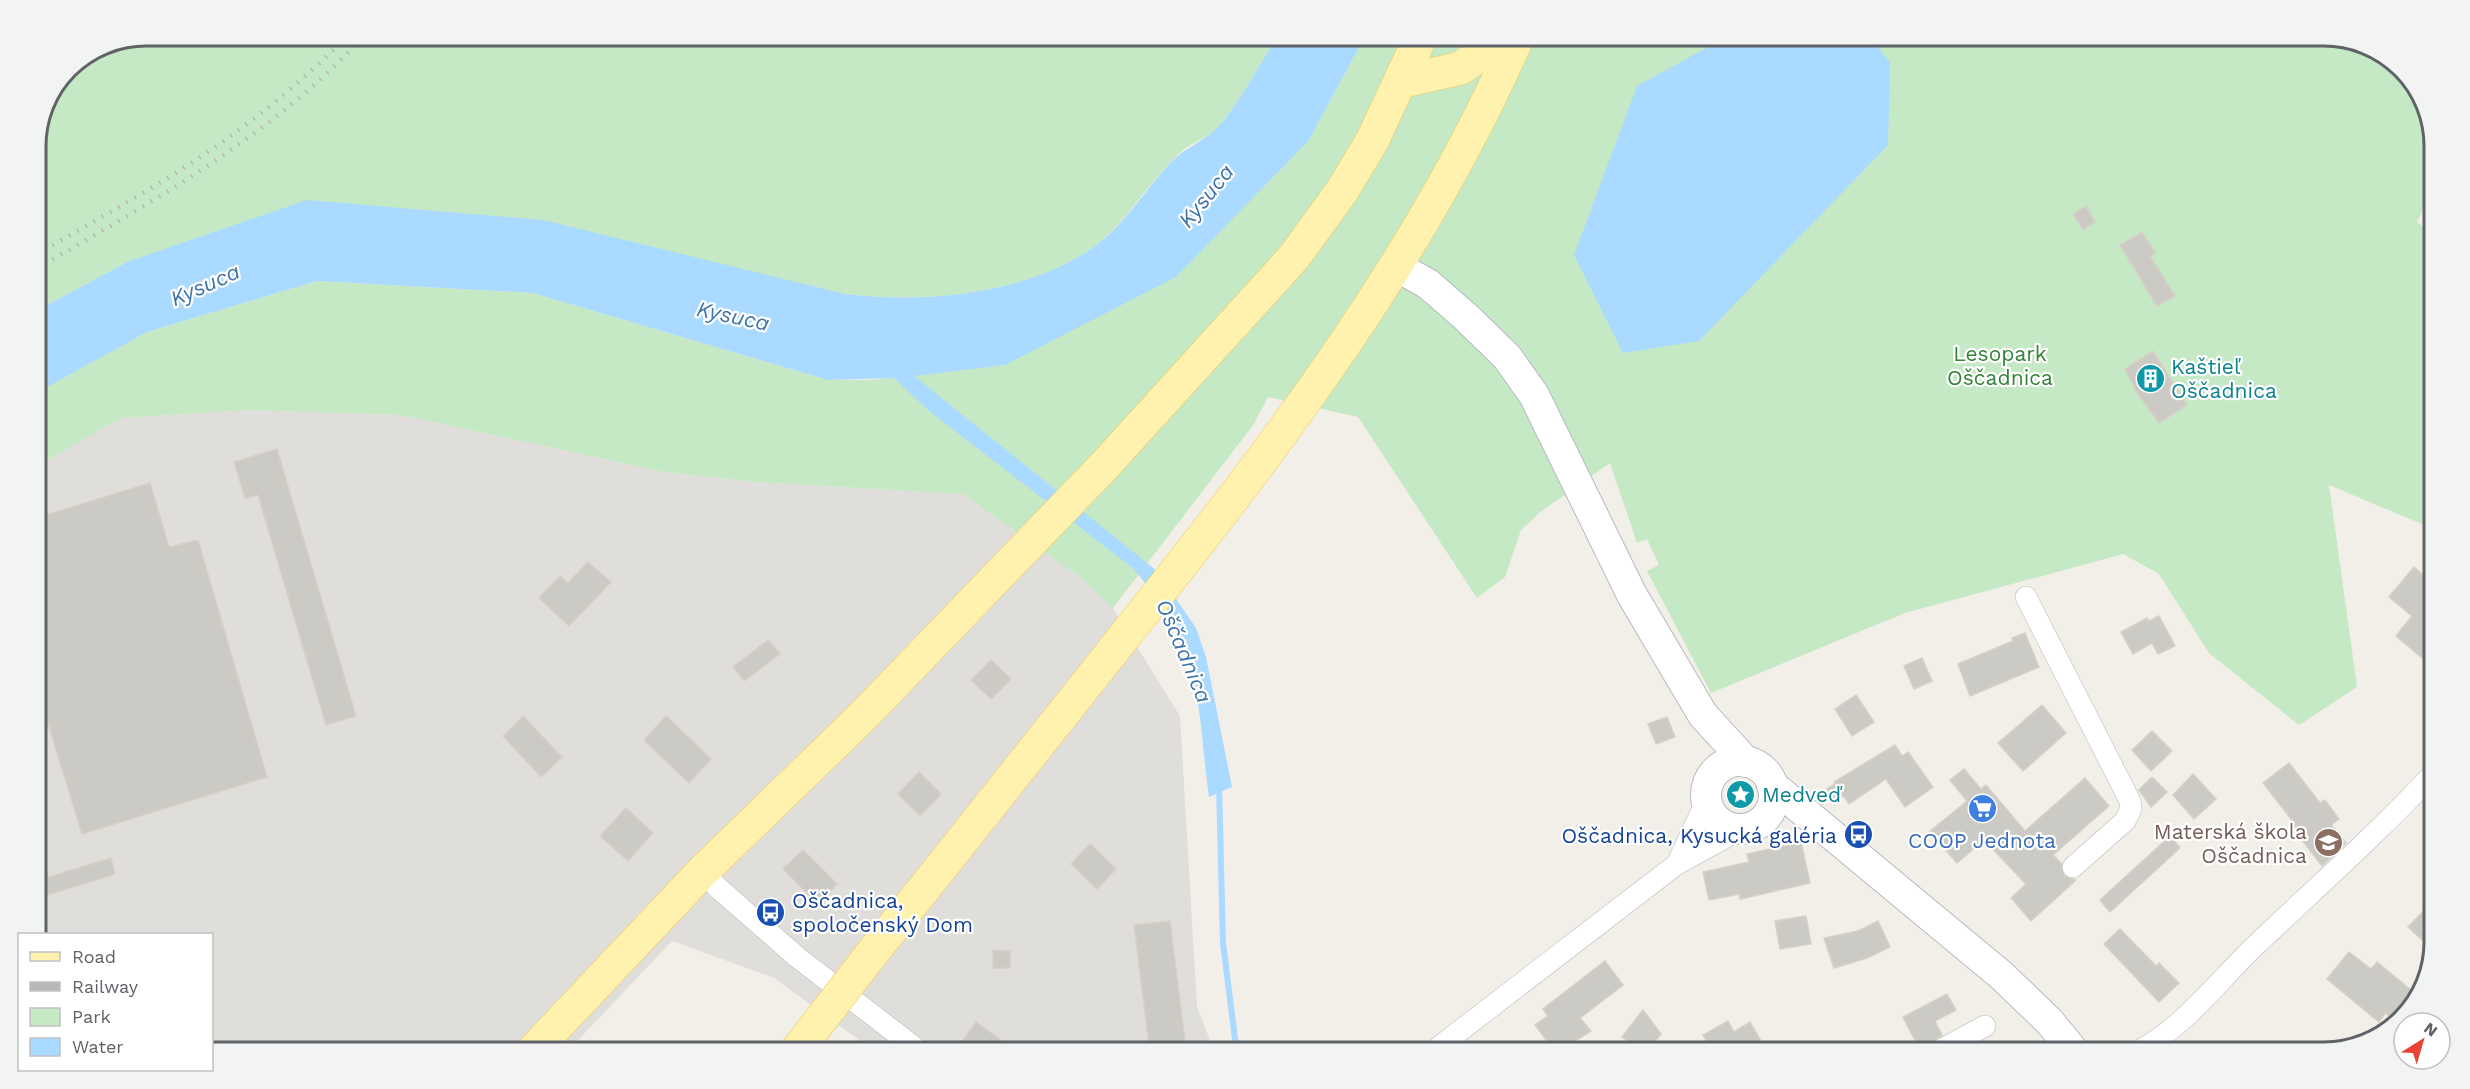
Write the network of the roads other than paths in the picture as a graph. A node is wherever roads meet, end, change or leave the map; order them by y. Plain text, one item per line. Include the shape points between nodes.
1 (1416, 46) edge
2 (1445, 46) edge
3 (1493, 46) edge
4 (1513, 46) edge
5 (1476, 59) junction
6 (1400, 82) junction
7 (1396, 266) junction
8 (2026, 597) dead end
9 (1703, 715) junction
10 (1746, 762) junction
11 (2424, 783) edge
12 (1772, 785) junction
13 (1709, 789) junction
14 (1750, 826) junction
15 (1826, 830) junction
16 (1677, 864) junction
17 (2073, 867) dead end
18 (703, 871) junction
19 (1985, 1026) dead end
20 (541, 1042) edge
21 (803, 1042) edge
22 (908, 1042) edge
23 (1445, 1042) edge
24 (1955, 1042) edge
25 (2065, 1042) edge
26 (2156, 1042) edge

1 - 6 main road
2 - 5 main road via 1450,52
3 - 5 main road
4 - 7 main road via 1467,140
5 - 6 main road via 1447,73
6 - 18 main road via 1372,141 1294,257 1105,465 864,715
7 - 9 street via 1428,284 1466,317 1506,357 1534,395 1632,595
7 - 21 main road, bridge via 1349,339 1180,567
8 - 17 street via 2130,801 2125,821
9 - 10 street
9 - 13 street via 1701,737
10 - 12 street via 1762,770
10 - 13 street via 1726,764
11 - 26 street via 2176,1027
12 - 14 street via 1772,806
12 - 15 street
13 - 14 street via 1715,819 1731,828
13 - 16 street
14 - 15 street
14 - 16 street
15 - 25 street via 2008,981
16 - 23 street
18 - 20 main road
18 - 22 street via 797,957
19 - 24 street

